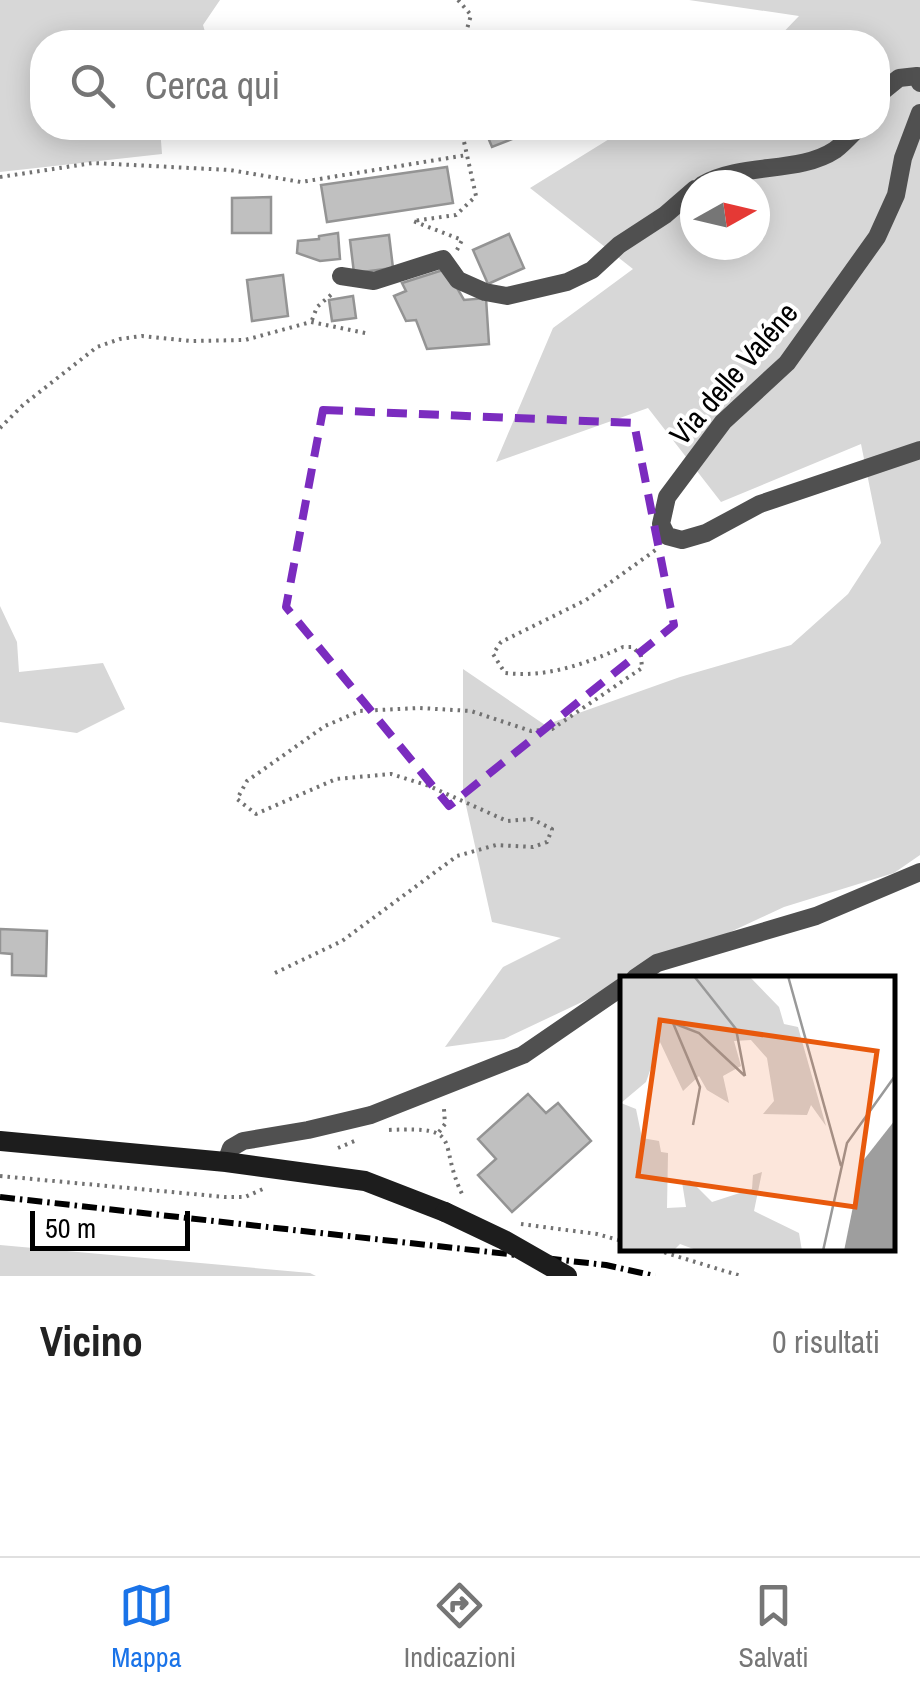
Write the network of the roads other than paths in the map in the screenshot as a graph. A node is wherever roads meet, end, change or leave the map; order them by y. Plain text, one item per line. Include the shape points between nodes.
1 (920, 82) edge
2 (890, 85) edge
3 (920, 113) edge
4 (846, 140) edge
5 (745, 170) edge
6 (680, 202) edge
7 (341, 276) dead end
8 (920, 450) edge
9 (920, 872) edge
10 (638, 976) edge
11 (620, 988) edge
12 (0, 1141) edge
13 (226, 1162) junction
14 (567, 1276) edge

1 - 2 street via 916,76
3 - 8 street, Via delle Valéne via 877,238 788,363 723,422 667,496 660,524 666,536 682,540 760,504
4 - 5 street via 833,152 800,162
6 - 7 street via 592,270 507,296 458,280 443,260 374,281
9 - 10 street via 816,916 658,964
11 - 13 street via 523,1055 371,1116 243,1141
12 - 13 main road
13 - 14 main road, bridge via 365,1181 445,1212

